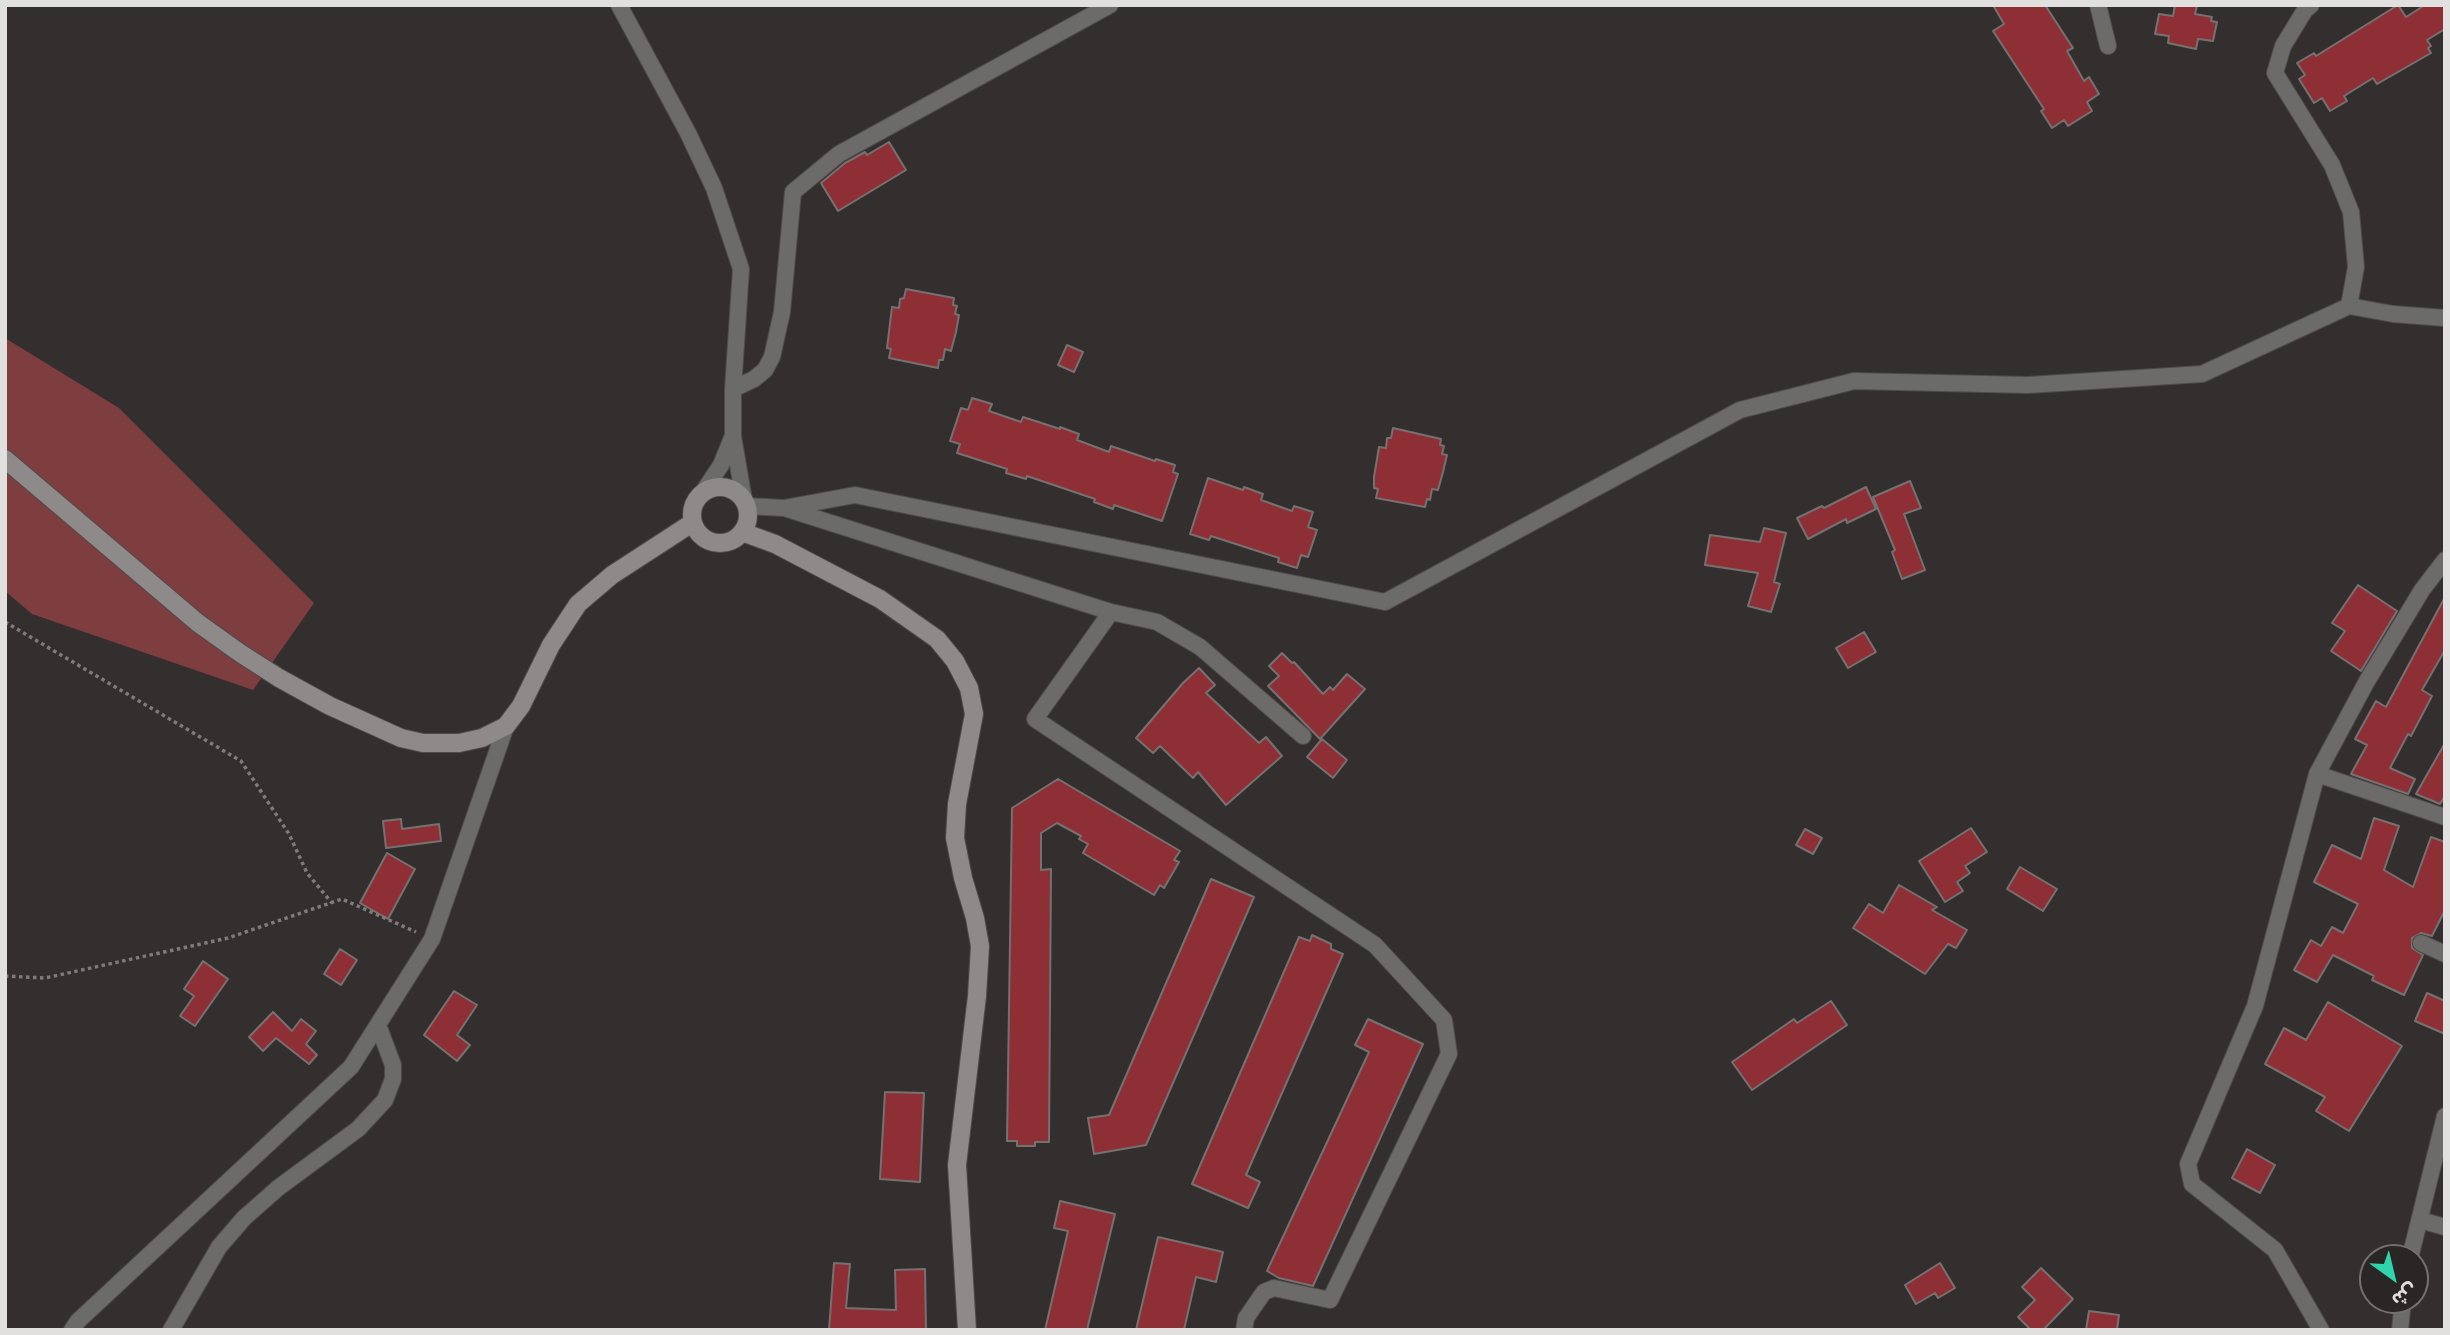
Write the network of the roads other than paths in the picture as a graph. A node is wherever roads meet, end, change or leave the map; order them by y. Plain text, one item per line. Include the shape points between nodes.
1 (619, 5) edge
2 (1110, 5) edge
3 (2098, 5) edge
4 (2311, 5) edge
5 (2108, 46) dead end
6 (2349, 306) junction
7 (2445, 318) edge
8 (733, 388) junction
9 (733, 436) junction
10 (5, 459) edge
11 (703, 492) junction
12 (745, 503) junction
13 (783, 508) junction
14 (692, 523) junction
15 (742, 532) junction
16 (2445, 560) edge
17 (1111, 612) junction
18 (506, 726) junction
19 (1303, 736) dead end
20 (2317, 774) junction
21 (2444, 813) edge
22 (2421, 943) dead end
23 (2445, 954) edge
24 (377, 1025) junction
25 (2445, 1116) edge
26 (2420, 1220) junction
27 (2445, 1227) edge
28 (2414, 1244) edge
29 (72, 1330) edge
30 (171, 1330) edge
31 (967, 1330) edge
32 (1244, 1330) edge
33 (2321, 1330) edge

1 - 8 street via 714,188 741,270
2 - 8 street via 839,154 793,192 782,312 772,357 754,379
3 - 5 street
4 - 6 street via 2283,46 2275,73 2332,165 2351,212 2356,267
6 - 7 street
6 - 13 street via 2202,374 2028,385 1854,381 1740,410 1385,602 855,495
8 - 9 street
9 - 11 street
9 - 12 street
10 - 18 main road via 198,623 330,706 423,743 459,743
11 - 12 main road via 730,488
11 - 14 main road via 693,506
12 - 13 street
12 - 15 main road via 748,515
13 - 17 street
14 - 15 main road via 702,538 719,543
14 - 18 main road via 612,575 578,604
15 - 31 main road via 775,544 880,599 937,639 969,688 974,714 955,838 980,946 957,1165
16 - 20 street via 2394,635
17 - 19 street via 1157,622 1200,647
17 - 32 street via 1035,719 1375,945 1444,1020 1449,1054 1330,1300 1274,1288 1264,1292 1246,1318
18 - 24 street via 432,939
20 - 21 street
20 - 33 street via 2255,1006 2188,1164 2192,1184 2275,1250
22 - 23 street
24 - 29 street via 351,1067
24 - 30 street via 393,1065 385,1100 358,1129 244,1218 219,1247
25 - 26 street
26 - 27 street
26 - 28 street

